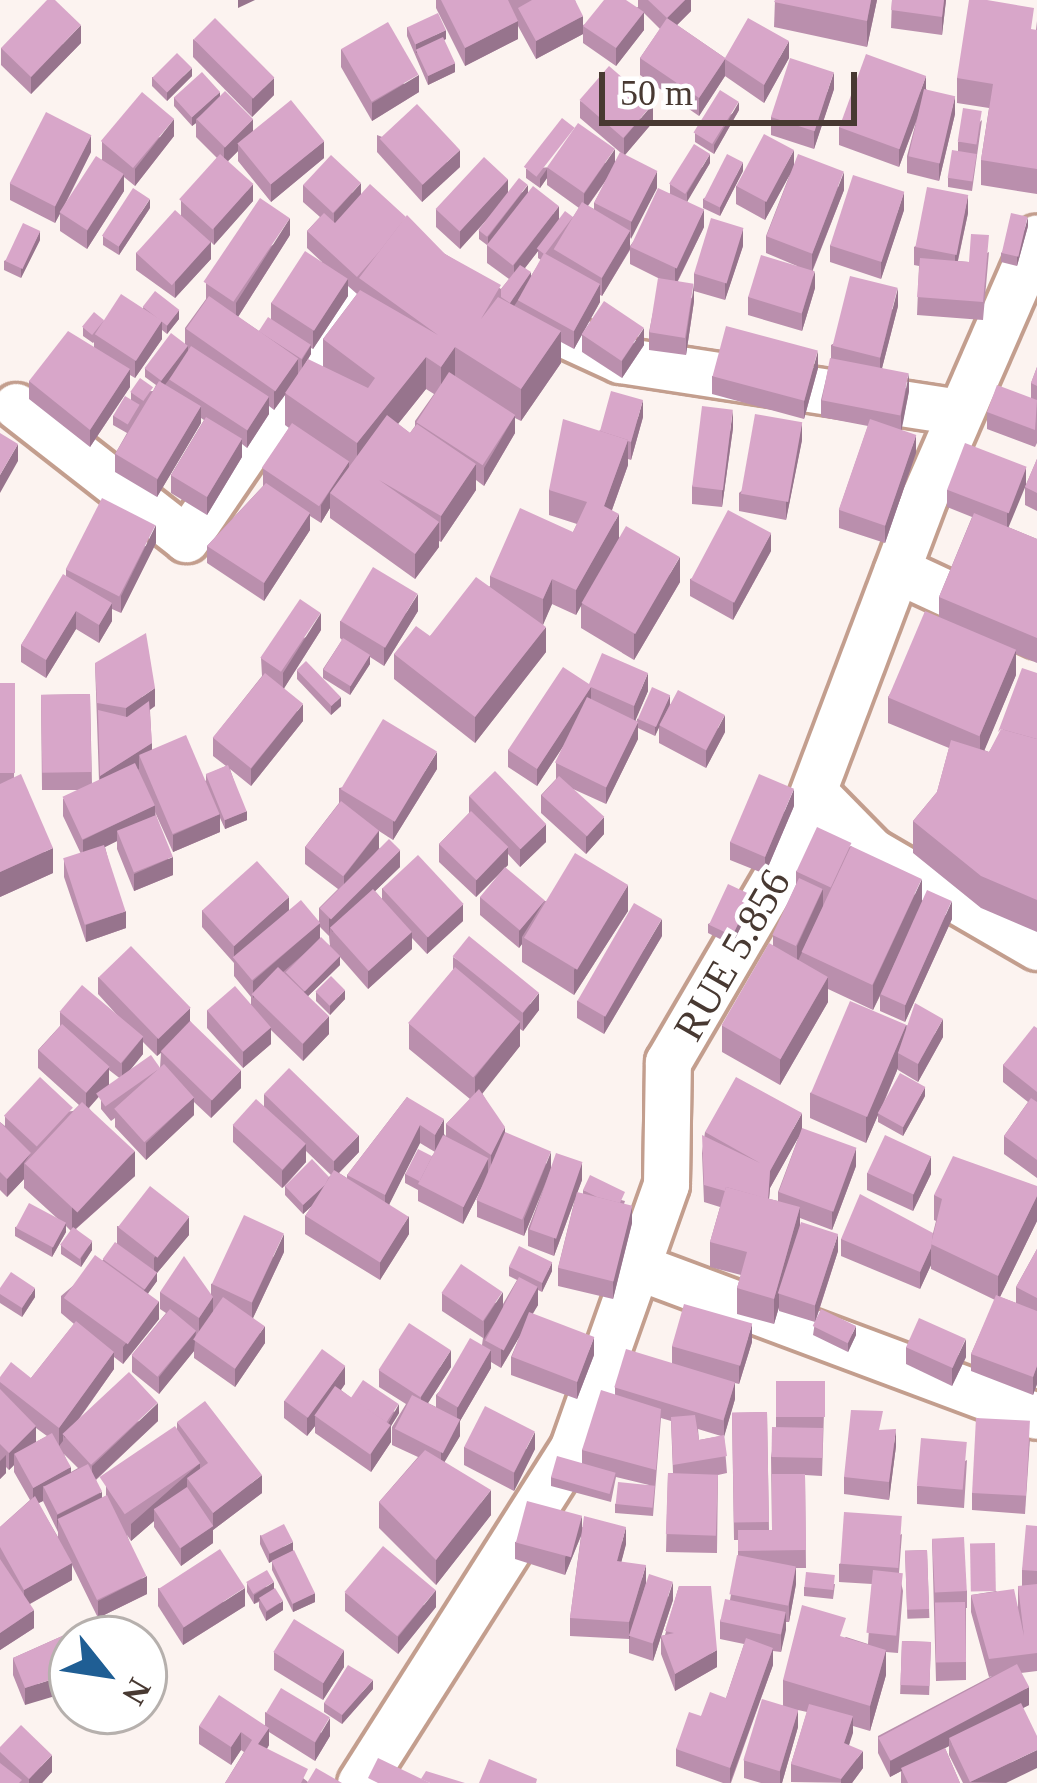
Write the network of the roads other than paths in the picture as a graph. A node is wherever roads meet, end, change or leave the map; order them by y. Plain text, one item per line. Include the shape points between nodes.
1 (1037, 238) edge
2 (431, 248) edge
3 (490, 293) edge
4 (16, 406) dead end
5 (958, 412) junction
6 (897, 570) junction
7 (1037, 635) edge
8 (815, 793) junction
9 (1037, 947) edge
10 (641, 1268) junction
11 (1036, 1416) edge
12 (360, 1783) edge

1 - 5 street, RUE 5.856
2 - 4 street via 409,232 372,258 186,539
3 - 5 street via 620,360
5 - 6 street, RUE 5.856
6 - 7 street
6 - 8 street, RUE 5.856
8 - 9 street via 872,851
8 - 10 street, RUE 5.856 via 724,978 668,1062 666,1184
10 - 11 street
10 - 12 street, RUE 5.856 via 573,1447

